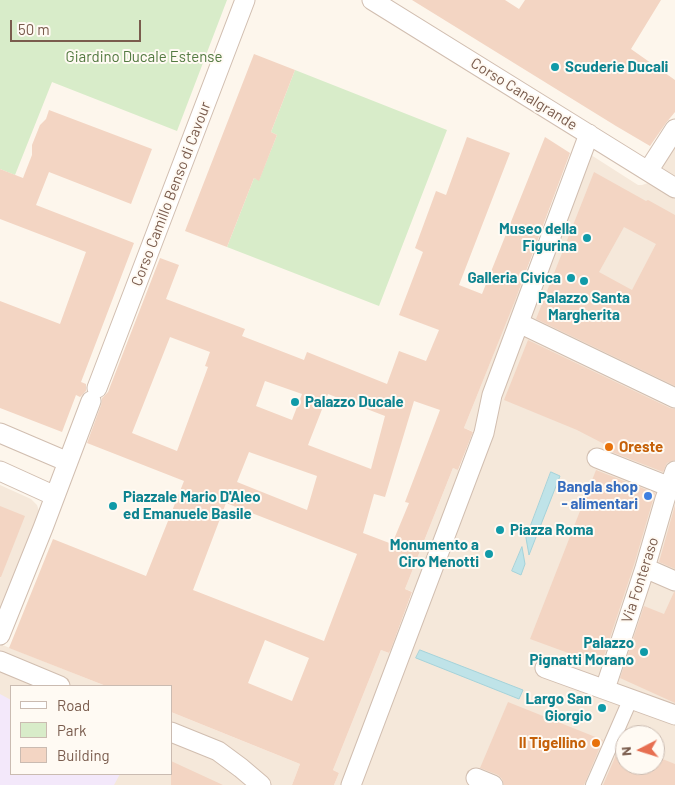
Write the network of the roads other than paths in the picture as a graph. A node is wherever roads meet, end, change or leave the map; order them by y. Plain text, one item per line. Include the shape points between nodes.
1 (245, 0) edge
2 (372, 0) edge
3 (675, 129) edge
4 (589, 134) junction
5 (648, 172) junction
6 (675, 188) edge
7 (519, 323) junction
8 (675, 398) edge
9 (0, 433) edge
10 (597, 458) dead end
11 (68, 462) junction
12 (0, 471) edge
13 (673, 482) edge
14 (55, 496) junction
15 (645, 568) junction
16 (675, 581) edge
17 (0, 635) edge
18 (0, 661) edge
19 (546, 668) dead end
20 (58, 685) edge
21 (605, 689) junction
22 (630, 698) junction
23 (675, 715) edge
24 (172, 732) edge
25 (261, 785) edge
26 (351, 785) edge
27 (593, 785) edge

1 - 11 street, Corso Camillo Benso di Cavour
2 - 4 street, Corso Canalgrande
3 - 5 street
4 - 5 street, Corso Canalgrande
4 - 7 street
5 - 6 street, Corso Canalgrande
7 - 8 street
7 - 26 street via 492,395 484,433
9 - 11 street
10 - 13 street
11 - 14 street, Corso Camillo Benso di Cavour
12 - 14 street
13 - 15 street, Via Fonteraso
14 - 17 street, Corso Camillo Benso di Cavour
15 - 16 street
15 - 21 street, Via Fonteraso
18 - 20 street
19 - 21 street
21 - 22 street
22 - 23 street
22 - 27 street
24 - 25 street via 218,752

